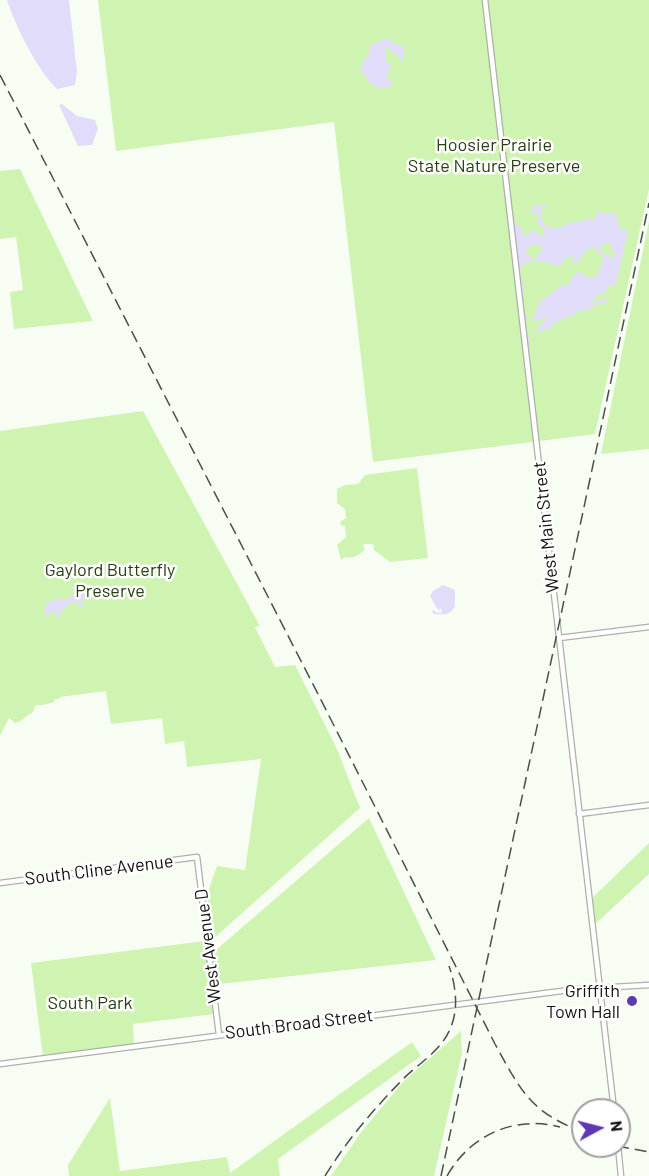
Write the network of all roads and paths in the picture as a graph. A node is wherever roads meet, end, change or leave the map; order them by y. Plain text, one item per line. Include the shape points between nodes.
1 (485, 0) edge
2 (649, 627) edge
3 (559, 638) junction
4 (649, 805) edge
5 (579, 814) junction
6 (197, 857) joint
7 (0, 883) edge
8 (649, 985) edge
9 (599, 986) junction
10 (219, 1035) junction
11 (0, 1064) edge
12 (613, 1098) edge
13 (619, 1158) edge
14 (621, 1176) edge

1 - 3 street, West Main Street
2 - 3 street
3 - 5 street, West Main Street
4 - 5 street
5 - 9 street, West Main Street
6 - 7 street, South Cline Avenue
6 - 10 street, West Avenue D
8 - 9 street, South Broad Street
9 - 10 street, South Broad Street
9 - 12 street, West Main Street
10 - 11 street, South Broad Street
13 - 14 street

